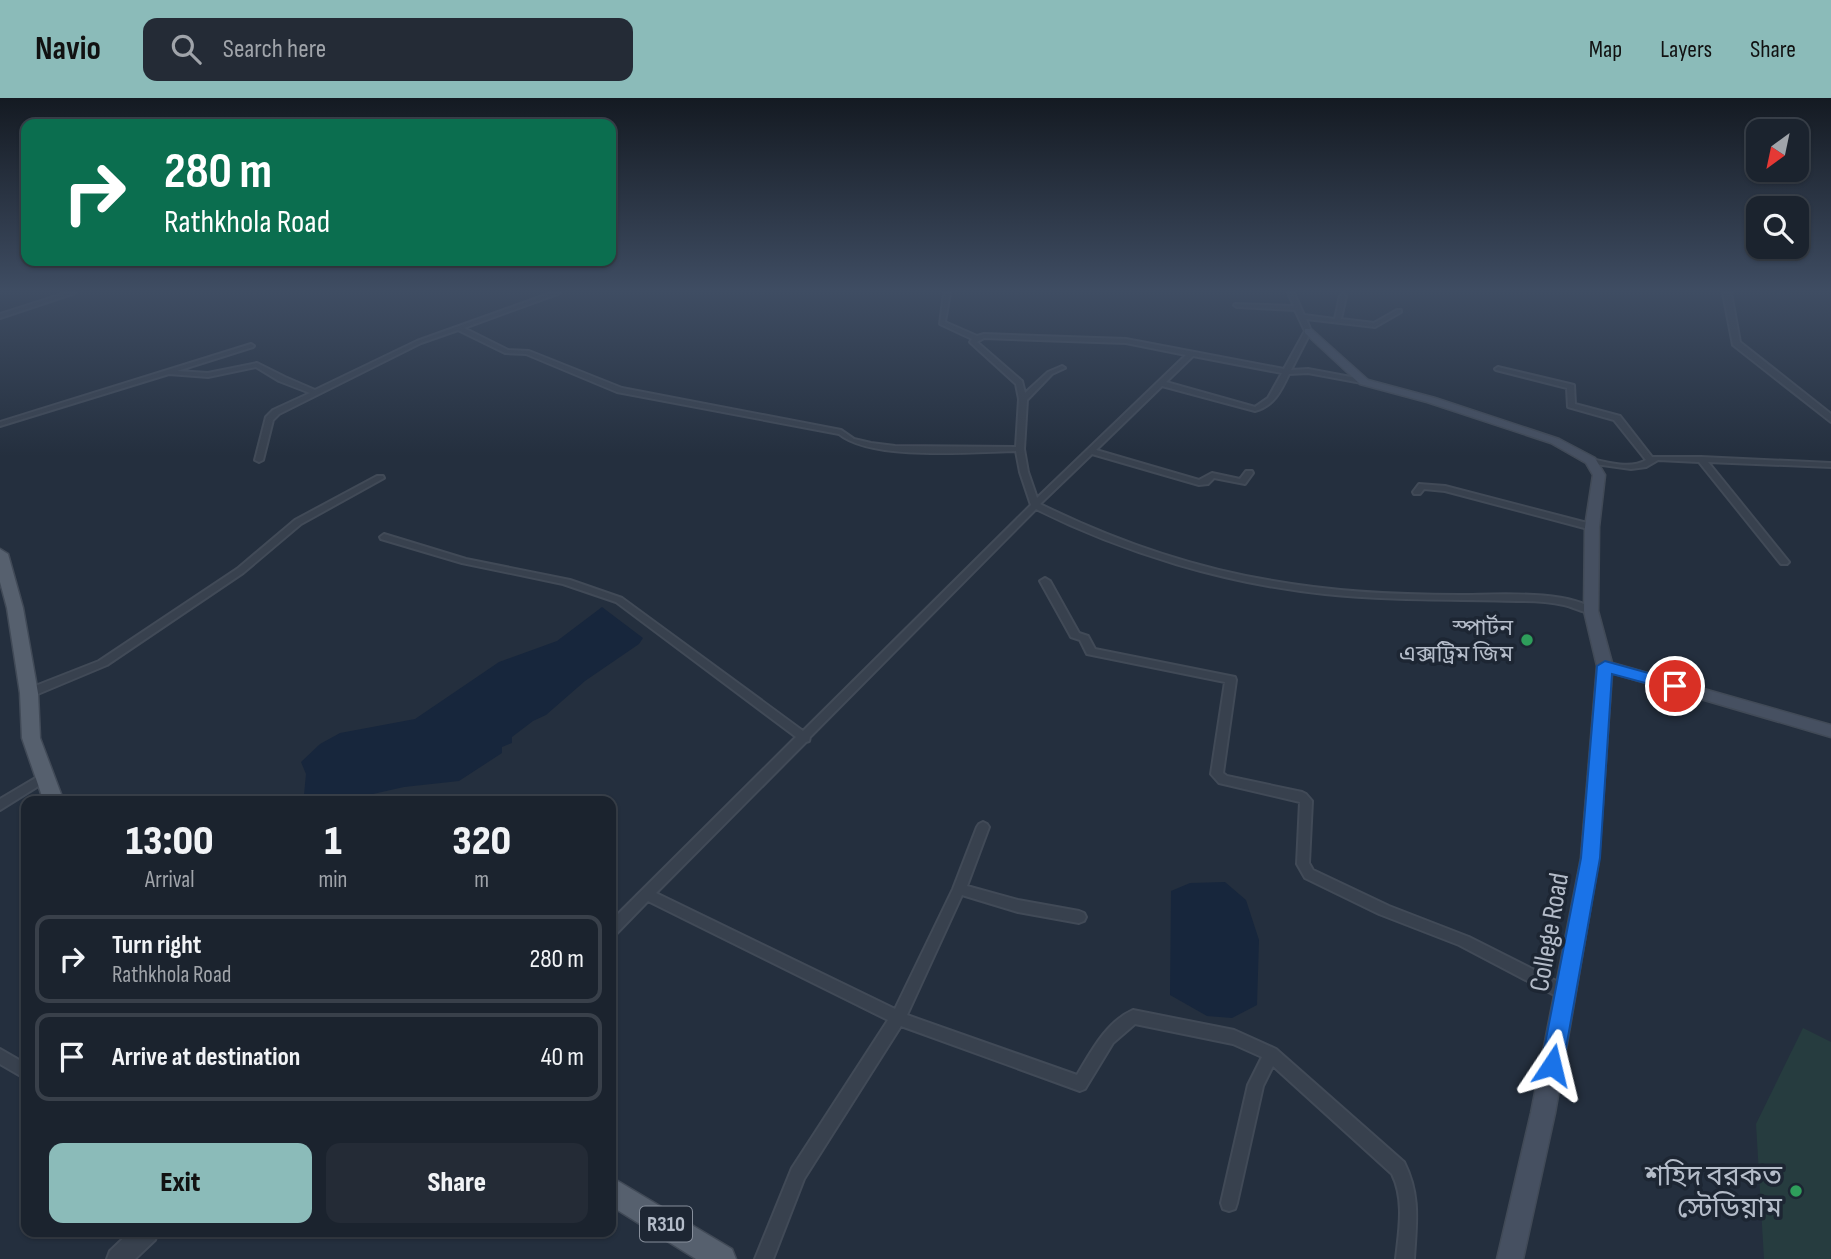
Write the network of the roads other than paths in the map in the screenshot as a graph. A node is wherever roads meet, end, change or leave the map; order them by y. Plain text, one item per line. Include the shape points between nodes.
1 (247, 347) edge
2 (407, 347) edge
3 (498, 347) edge
4 (977, 347) edge
5 (1157, 347) edge
6 (1299, 347) edge
7 (1326, 347) edge
8 (1741, 347) edge
9 (1191, 354) junction
10 (1062, 368) dead end
11 (1498, 369) dead end
12 (1286, 372) junction
13 (165, 373) junction
14 (1364, 382) junction
15 (1161, 383) junction
16 (314, 392) junction
17 (1024, 399) junction
18 (1831, 419) edge
19 (0, 424) edge
20 (1020, 449) junction
21 (1090, 451) junction
22 (1650, 459) junction
23 (1700, 459) junction
24 (259, 460) dead end
25 (1591, 461) junction
26 (1831, 465) edge
27 (1249, 473) dead end
28 (380, 478) dead end
29 (1417, 492) dead end
30 (1035, 505) junction
31 (1592, 527) junction
32 (384, 537) dead end
33 (0, 554) edge
34 (1784, 562) dead end
35 (1045, 581) dead end
36 (1591, 611) junction
37 (1605, 666) junction
38 (29, 693) junction
39 (1831, 731) edge
40 (805, 738) junction
41 (44, 777) junction
42 (52, 796) edge
43 (0, 805) edge
44 (983, 827) dead end
45 (959, 889) junction
46 (648, 895) junction
47 (1079, 917) dead end
48 (616, 925) edge
49 (1565, 993) junction
50 (898, 1018) junction
51 (1270, 1054) junction
52 (0, 1056) edge
53 (21, 1069) edge
54 (616, 1193) edge
55 (1229, 1203) dead end
56 (142, 1237) edge
57 (118, 1259) edge
58 (722, 1259) edge
59 (764, 1259) edge
60 (1405, 1259) edge
61 (1510, 1259) edge

1 - 13 street
2 - 16 street
3 - 20 street via 527,352 620,390 838,430 860,445
4 - 17 street via 1019,383
5 - 9 street
6 - 12 street
7 - 14 main road
8 - 18 street
9 - 12 street
9 - 15 street
10 - 17 street via 1050,373
11 - 22 street via 1571,387 1570,405 1618,418
12 - 14 street
12 - 15 street via 1274,396 1260,409
13 - 16 street via 208,375 257,365
13 - 19 street
14 - 25 main road via 1555,441
15 - 21 street
16 - 24 street via 269,419
17 - 20 street
20 - 30 street
21 - 27 street via 1199,483 1212,475 1242,482
21 - 30 street
22 - 23 street
22 - 25 street via 1634,466
23 - 26 street
23 - 34 street
25 - 31 main road, College Road via 1599,475
28 - 38 street via 298,522 240,571 103,663
29 - 31 street via 1422,486 1445,489
30 - 36 street via 1173,561 1249,580 1351,594 1542,601
30 - 40 street
31 - 36 main road, College Road
32 - 40 street via 475,563 542,574 619,600
33 - 38 main road via 15,608
35 - 49 street via 1075,635 1084,638 1091,652 1231,680 1217,774 1223,780 1306,801 1303,864 1309,874 1464,941
36 - 37 main road, College Road
37 - 39 main road
37 - 49 main road, College Road via 1590,858
38 - 41 main road via 31,738
40 - 46 street
41 - 42 main road
41 - 43 street
44 - 45 street
45 - 47 street
45 - 50 street
46 - 48 street
46 - 50 street
49 - 61 main road, College Road
50 - 51 street via 1080,1084 1108,1038 1133,1017 1234,1037
50 - 59 street via 798,1174
51 - 55 street via 1256,1085
51 - 60 street via 1398,1168 1409,1195
52 - 53 street
54 - 58 main road, R310
56 - 57 street

